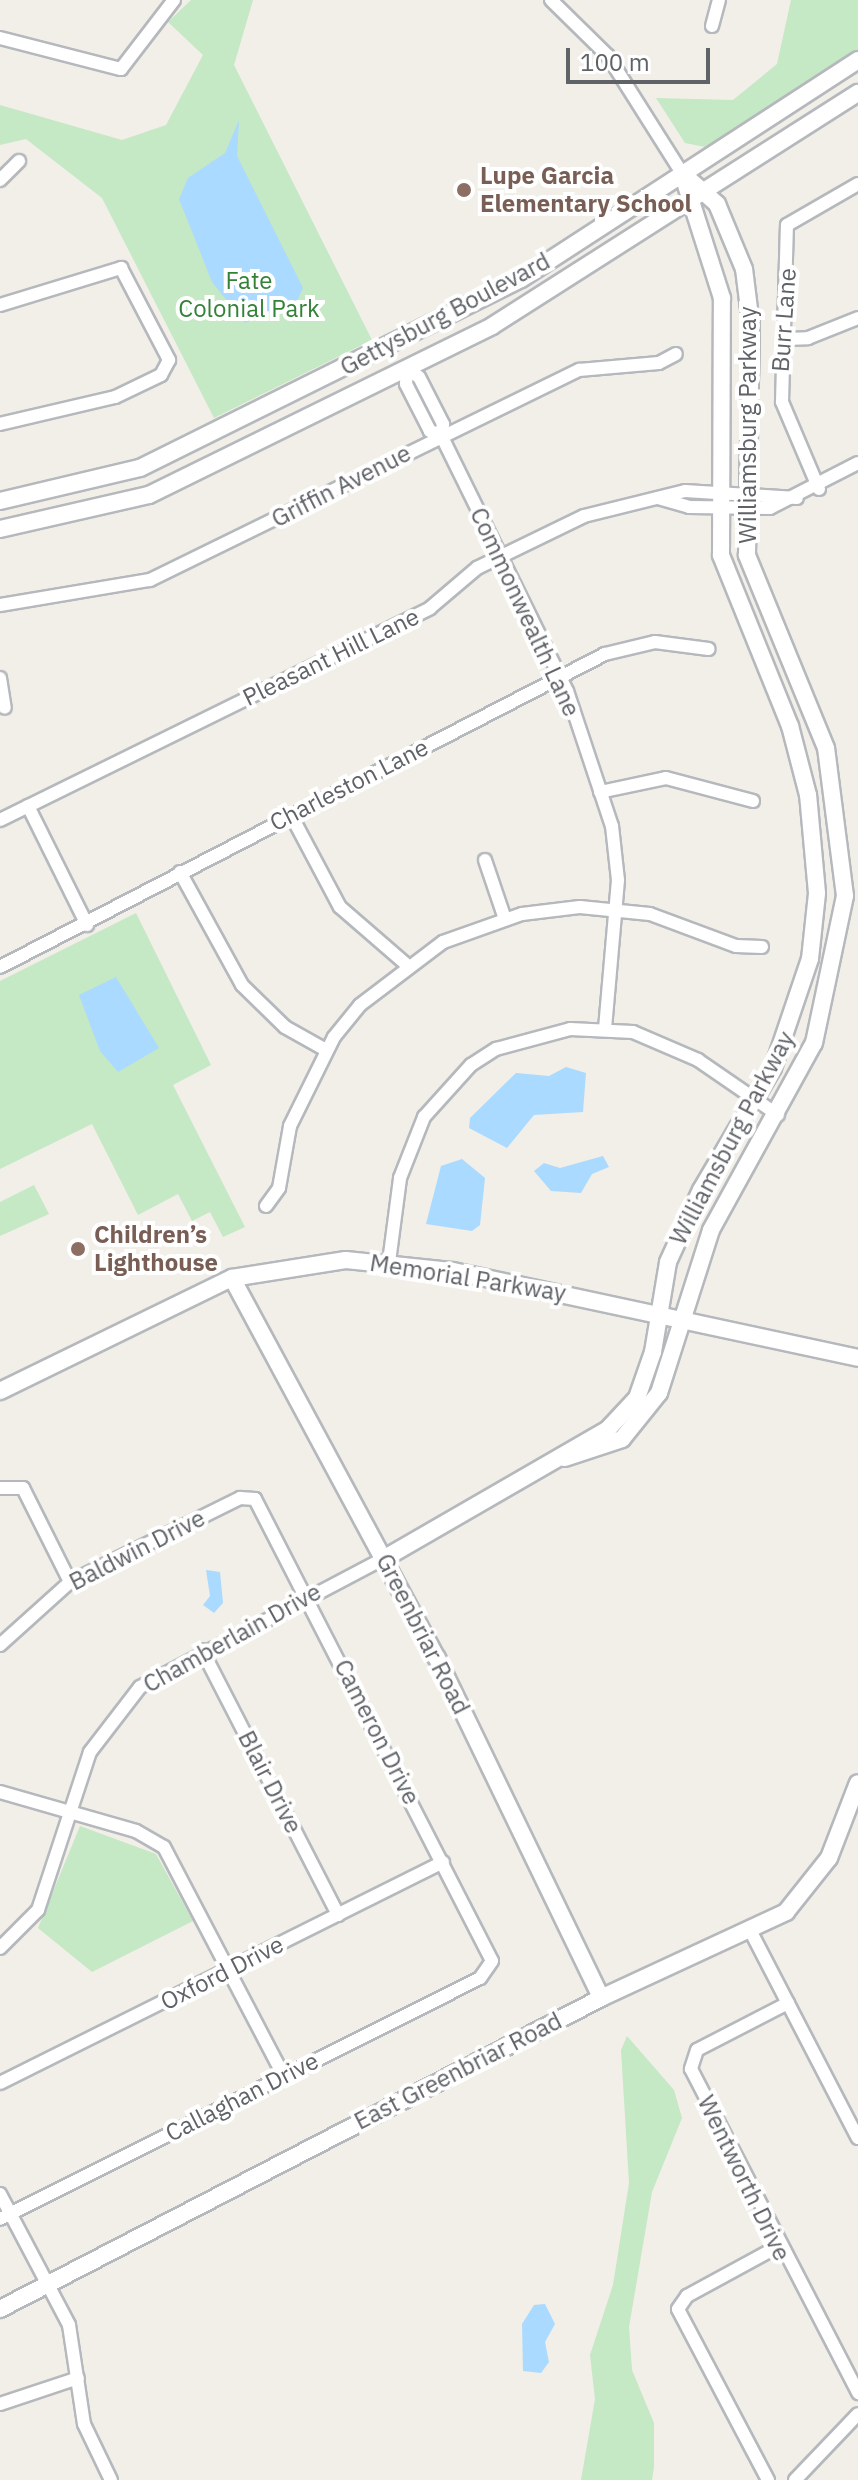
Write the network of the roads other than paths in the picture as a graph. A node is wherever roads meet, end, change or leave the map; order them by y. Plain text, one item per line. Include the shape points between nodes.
1 (174, 0) edge
2 (551, 0) edge
3 (719, 0) edge
4 (712, 26) dead end
5 (0, 38) edge
6 (858, 60) edge
7 (858, 93) edge
8 (19, 161) dead end
9 (682, 173) junction
10 (0, 180) edge
11 (858, 184) edge
12 (696, 196) junction
13 (0, 305) edge
14 (858, 318) edge
15 (785, 339) junction
16 (394, 343) junction
17 (676, 354) dead end
18 (407, 369) junction
19 (0, 424) edge
20 (441, 435) junction
21 (858, 463) edge
22 (819, 489) junction
23 (717, 500) junction
24 (745, 500) junction
25 (0, 501) edge
26 (0, 529) edge
27 (501, 555) junction
28 (0, 605) edge
29 (709, 649) dead end
30 (560, 675) junction
31 (0, 678) edge
32 (5, 708) dead end
33 (826, 748) junction
34 (800, 755) junction
35 (600, 792) junction
36 (753, 801) dead end
37 (28, 806) junction
38 (291, 815) junction
39 (0, 820) edge
40 (485, 860) dead end
41 (180, 872) junction
42 (817, 893) junction
43 (851, 897) edge
44 (615, 910) junction
45 (505, 919) junction
46 (87, 925) junction
47 (762, 947) dead end
48 (407, 965) junction
49 (0, 967) edge
50 (605, 1029) junction
51 (326, 1050) junction
52 (756, 1100) junction
53 (778, 1115) junction
54 (266, 1206) dead end
55 (389, 1262) junction
56 (232, 1278) junction
57 (657, 1312) junction
58 (682, 1317) junction
59 (858, 1358) edge
60 (0, 1391) edge
61 (546, 1463) junction
62 (0, 1488) edge
63 (245, 1497) joint
64 (385, 1558) junction
65 (70, 1582) junction
66 (307, 1596) junction
67 (0, 1645) edge
68 (202, 1650) junction
69 (858, 1783) edge
70 (0, 1792) edge
71 (71, 1811) junction
72 (443, 1862) junction
73 (338, 1915) junction
74 (751, 1932) junction
75 (0, 1948) edge
76 (230, 1970) junction
77 (485, 1976) joint
78 (601, 1998) junction
79 (788, 2003) junction
80 (284, 2077) junction
81 (0, 2083) edge
82 (858, 2138) edge
83 (0, 2194) edge
84 (5, 2217) edge
85 (777, 2247) junction
86 (45, 2284) junction
87 (0, 2309) edge
88 (78, 2378) junction
89 (858, 2393) edge
90 (0, 2404) edge
91 (858, 2414) edge
92 (111, 2480) edge
93 (768, 2480) edge
94 (795, 2480) edge

1 - 5 street via 121,69
2 - 9 street, Williamsburg Parkway via 608,56
3 - 4 street
6 - 9 street, Gettysburg Boulevard
7 - 12 street, Gettysburg Boulevard
8 - 10 street
9 - 12 street, Williamsburg Parkway
9 - 16 street, Gettysburg Boulevard via 521,279
11 - 15 street, Burr Lane via 787,225
12 - 18 street, Gettysburg Boulevard via 507,318
12 - 23 street, Williamsburg Parkway via 722,298
12 - 24 street, Williamsburg Parkway via 731,230 749,298
13 - 19 street via 121,268 168,366 115,397
14 - 15 street via 818,336
15 - 22 street, Burr Lane via 782,402
16 - 18 street
16 - 25 street, Gettysburg Boulevard via 140,468
17 - 20 street, Griffin Avenue via 659,363 579,370
18 - 20 street, Commonwealth Lane via 425,389
18 - 26 street, Gettysburg Boulevard via 149,495 75,518
20 - 27 street, Commonwealth Lane
20 - 28 street, Griffin Avenue via 150,580
21 - 22 street, Pleasant Hill Lane
22 - 24 street, Pleasant Hill Lane via 797,498
23 - 24 street, Pleasant Hill Lane
23 - 27 street, Pleasant Hill Lane via 620,502
23 - 34 street, Williamsburg Parkway via 729,588
24 - 33 street, Williamsburg Parkway via 751,568
27 - 30 street, Commonwealth Lane
27 - 37 street, Pleasant Hill Lane via 430,608
29 - 30 street, Charleston Lane via 628,645
30 - 35 street, Commonwealth Lane
30 - 38 street, Charleston Lane
31 - 32 street
33 - 34 street
33 - 43 street, Williamsburg Parkway
34 - 42 street, Williamsburg Parkway
35 - 36 street via 666,778
35 - 44 street, Commonwealth Lane via 616,847
37 - 39 street, Pleasant Hill Lane
37 - 46 street
38 - 41 street, Charleston Lane
38 - 48 street via 340,907
40 - 45 street
41 - 46 street, Charleston Lane
41 - 51 street via 242,985 285,1027
42 - 43 street
42 - 52 street, Williamsburg Parkway via 797,1010
43 - 53 street, Williamsburg Parkway via 829,995
44 - 45 street via 545,910
44 - 47 street
44 - 50 street, Commonwealth Lane
45 - 48 street via 443,942
46 - 49 street, Charleston Lane
48 - 51 street via 360,1005
50 - 52 street via 674,1048
50 - 55 street via 570,1029 496,1049 451,1084 412,1142
51 - 54 street via 290,1126 279,1188
52 - 53 street
52 - 57 street, Williamsburg Parkway via 680,1233
53 - 58 street, Williamsburg Parkway via 711,1230
55 - 56 street, Memorial Parkway via 286,1265
55 - 57 street, Memorial Parkway
56 - 60 street, Memorial Parkway
56 - 64 street, Greenbriar Road
57 - 58 street, Memorial Parkway
57 - 61 street, Chamberlain Drive via 653,1352 637,1398 608,1429
58 - 59 street
58 - 61 street, Chamberlain Drive via 659,1393 637,1426 606,1449
61 - 64 street, Chamberlain Drive
62 - 65 street via 23,1488
63 - 65 street, Baldwin Drive
63 - 66 street, Cameron Drive via 260,1502
64 - 66 street, Chamberlain Drive
64 - 78 street, Greenbriar Road
65 - 67 street, Baldwin Drive
66 - 68 street, Chamberlain Drive
66 - 72 street, Cameron Drive
68 - 71 street, Chamberlain Drive via 140,1687 111,1716 90,1752
68 - 73 street, Blair Drive
69 - 74 street, East Greenbriar Road via 812,1885
70 - 71 street
71 - 75 street, Chamberlain Drive via 38,1910
71 - 76 street via 164,1847
72 - 73 street, Oxford Drive
72 - 77 street, Cameron Drive via 491,1956
73 - 76 street, Oxford Drive
74 - 78 street, East Greenbriar Road
74 - 79 street
76 - 80 street
76 - 81 street, Oxford Drive
77 - 80 street, Callaghan Drive
78 - 86 street, East Greenbriar Road
79 - 82 street
79 - 85 street, Wentworth Drive via 708,2043 691,2062
80 - 84 street, Callaghan Drive
83 - 84 street
84 - 86 street
85 - 89 street, Wentworth Drive
85 - 93 street via 687,2296 678,2309
86 - 87 street, East Greenbriar Road
86 - 88 street via 69,2325
88 - 90 street
88 - 92 street via 84,2424
91 - 94 street

